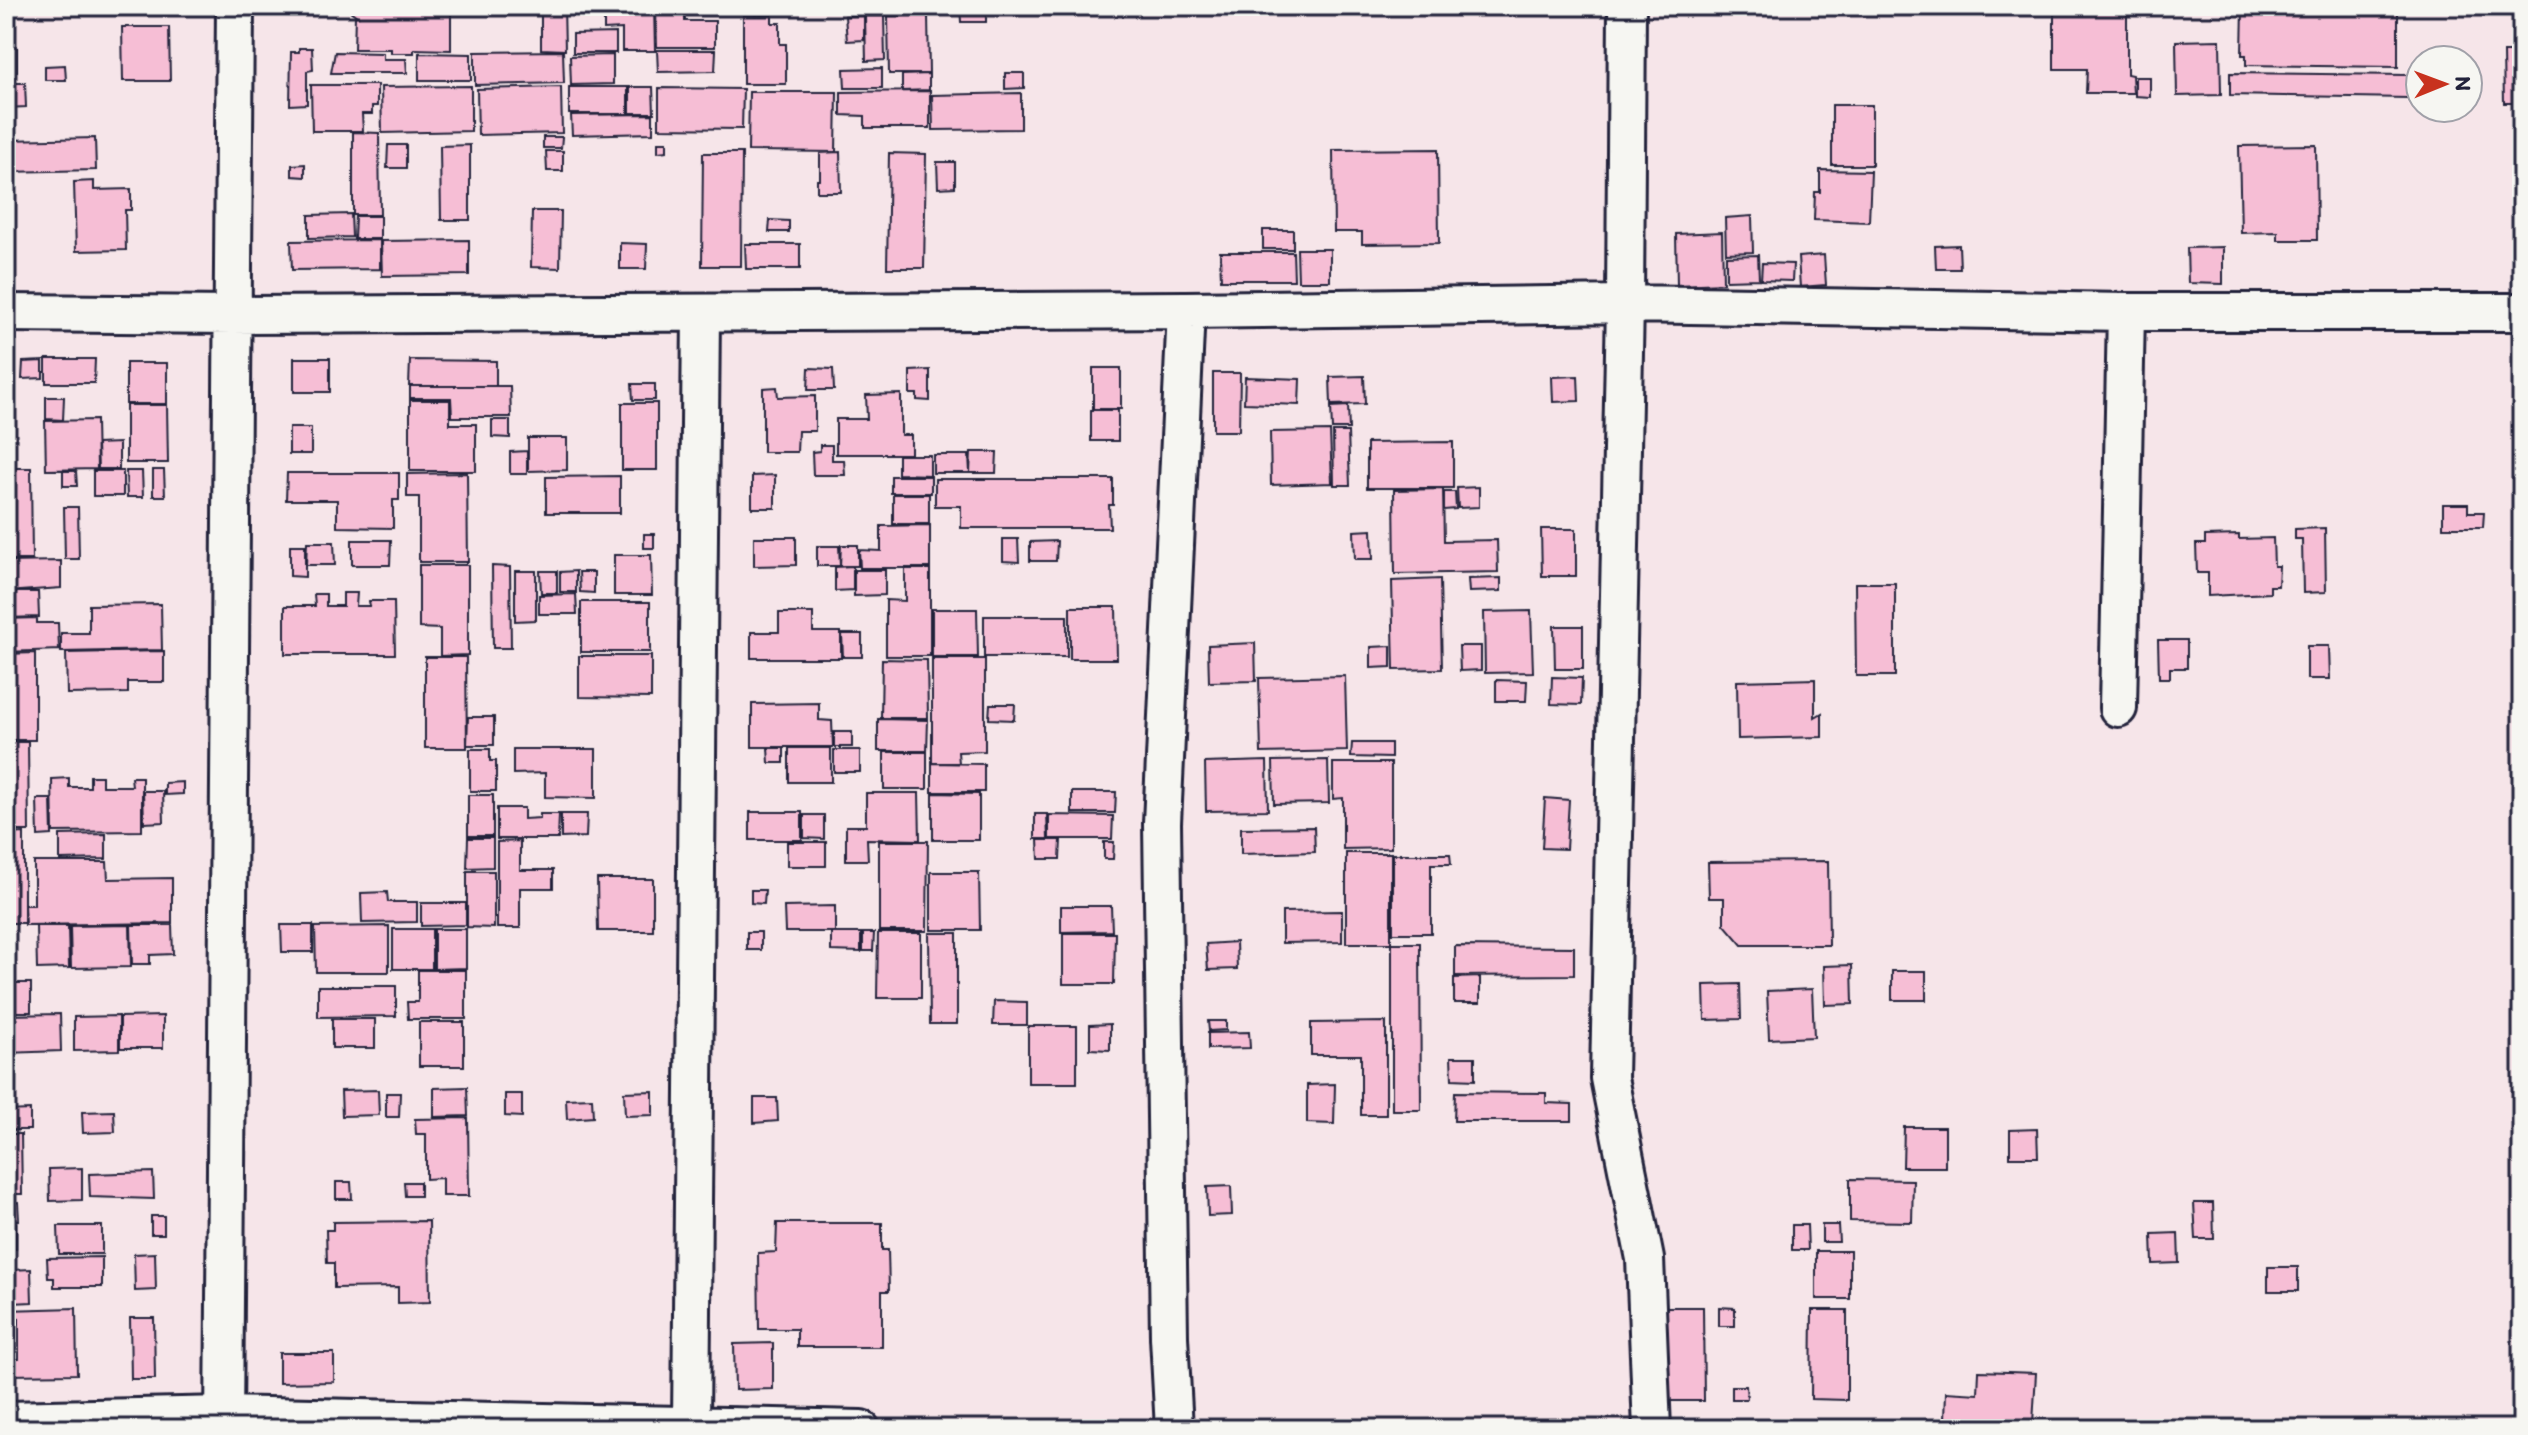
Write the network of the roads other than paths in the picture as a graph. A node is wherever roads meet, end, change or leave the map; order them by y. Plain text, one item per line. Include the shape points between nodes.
1 (235, 6) edge
2 (1627, 6) edge
3 (1625, 304) junction
4 (1186, 310) junction
5 (2126, 312) junction
6 (2522, 312) edge
7 (6, 313) edge
8 (701, 313) junction
9 (233, 315) junction
10 (2118, 708) dead end
11 (6, 1420) edge
12 (224, 1422) edge
13 (691, 1424) junction
14 (861, 1429) edge
15 (1174, 1429) edge
16 (1652, 1429) edge

1 - 9 street
2 - 3 street
3 - 4 street
3 - 5 street
3 - 16 street via 1609,1078 1645,1259
4 - 8 street
4 - 15 street via 1162,823
5 - 6 street
5 - 10 street
7 - 9 street
8 - 9 street
8 - 13 street
9 - 12 street
11 - 12 street
12 - 13 street
13 - 14 street

